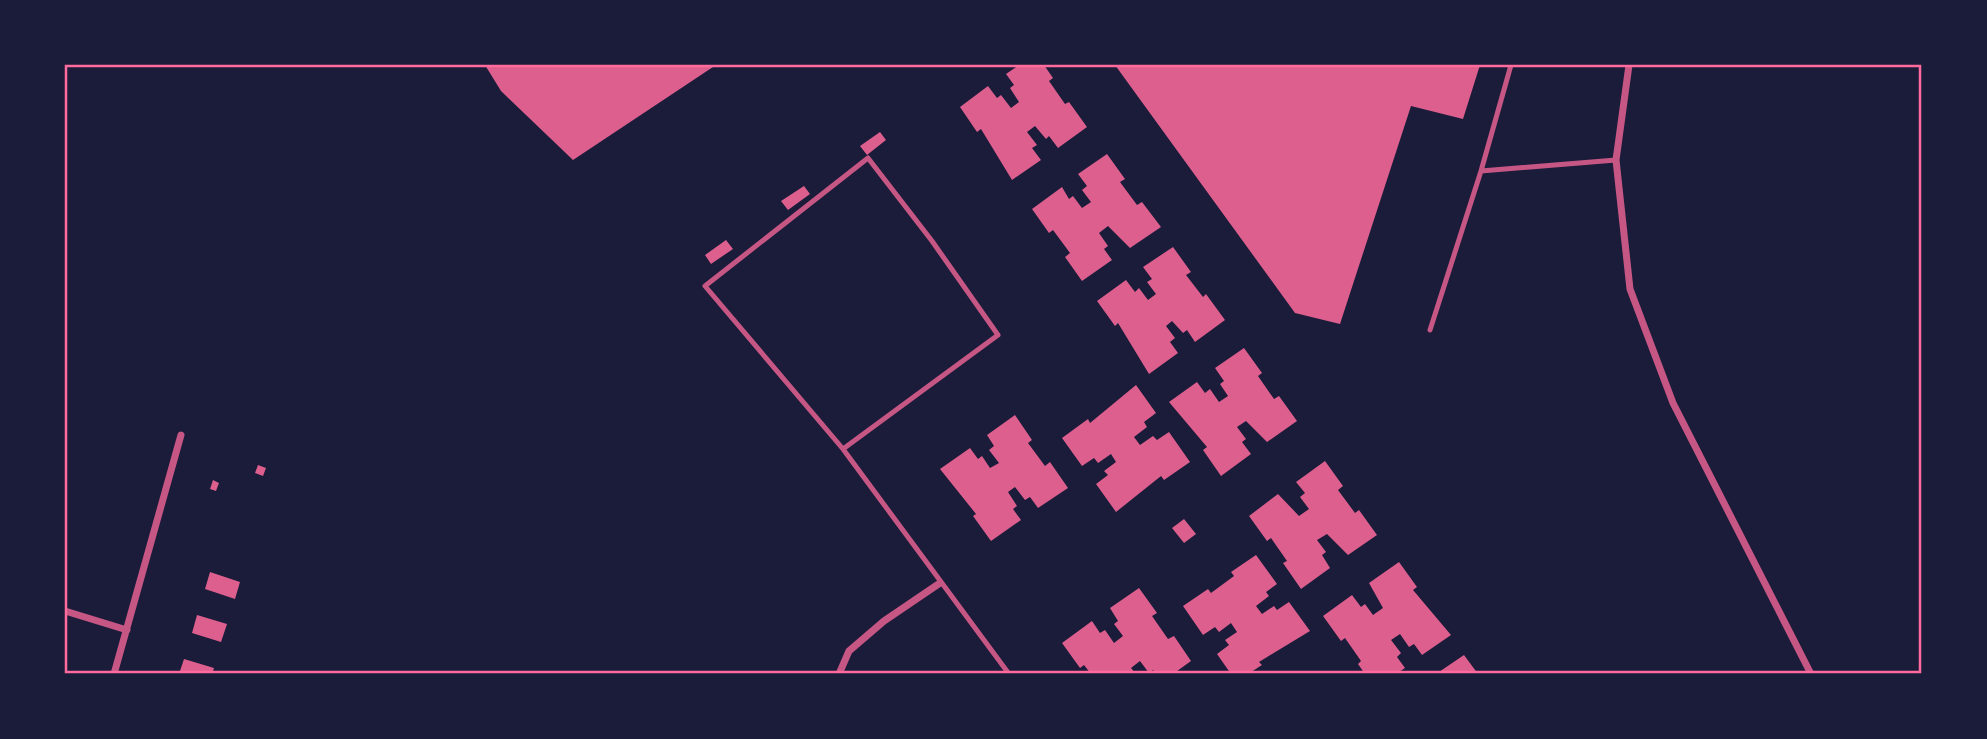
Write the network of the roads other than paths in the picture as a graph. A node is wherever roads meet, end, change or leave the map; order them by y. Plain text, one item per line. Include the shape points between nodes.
1 (1511, 65) edge
2 (1629, 65) edge
3 (1616, 160) junction
4 (1481, 171) junction
5 (1430, 330) dead end
6 (181, 435) dead end
7 (843, 449) junction
8 (940, 583) junction
9 (65, 611) edge
10 (127, 630) junction
11 (114, 674) edge
12 (839, 674) edge
13 (1009, 674) edge
14 (1811, 674) edge

1 - 4 lane
2 - 3 street
3 - 4 lane
3 - 14 street via 1630,289 1673,403
4 - 5 lane
6 - 10 street
7 - 7 lane via 705,286 868,158 998,335
7 - 8 lane
8 - 12 street via 849,651
8 - 13 lane
9 - 10 street
10 - 11 street

